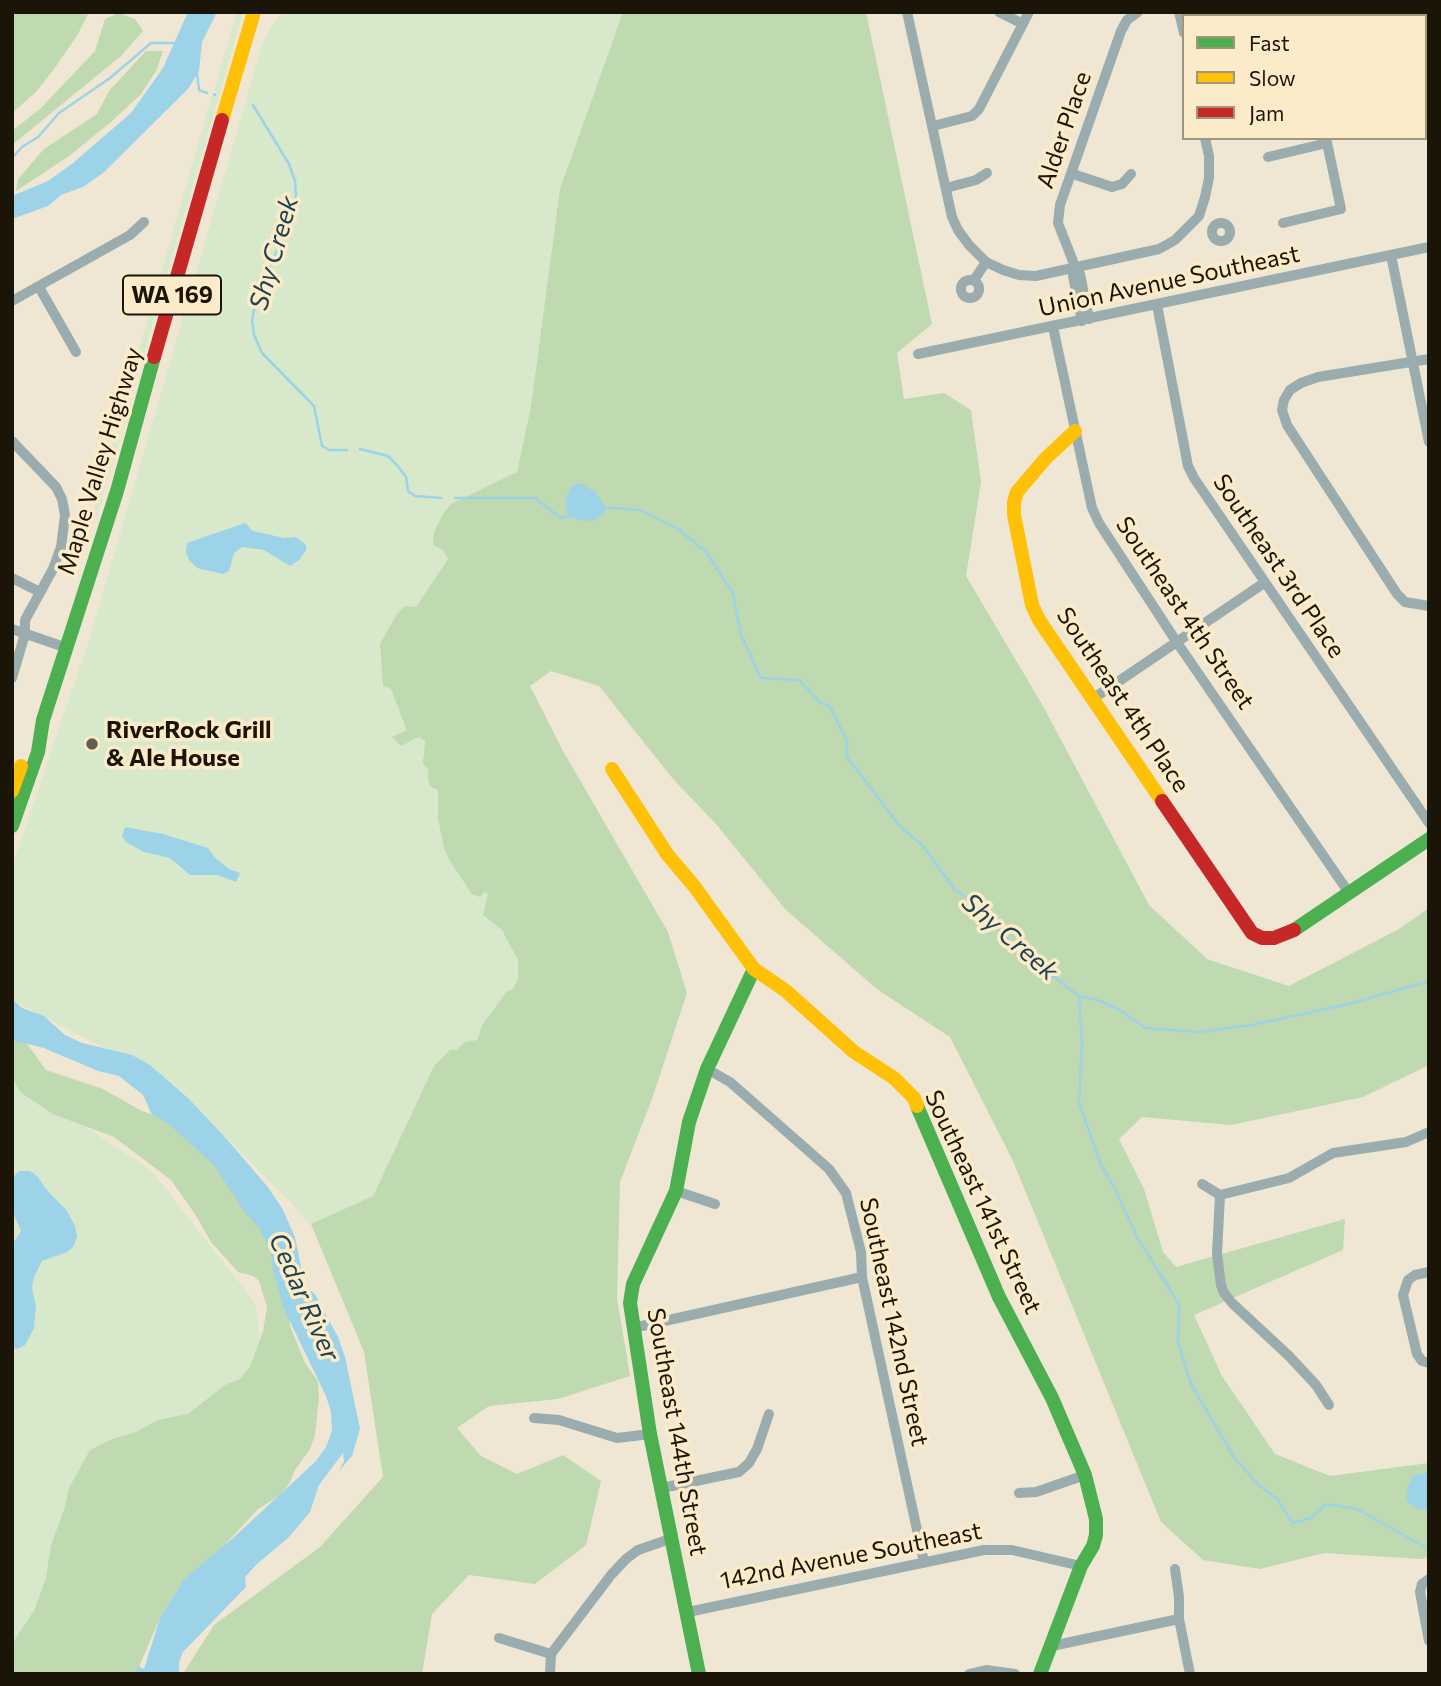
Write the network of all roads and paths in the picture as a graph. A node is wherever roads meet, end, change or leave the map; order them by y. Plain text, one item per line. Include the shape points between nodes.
1 (254, 12) edge
2 (907, 12) edge
3 (999, 12) edge
4 (1029, 12) edge
5 (1138, 12) edge
6 (1023, 24) junction
7 (933, 126) junction
8 (1205, 140) edge
9 (1327, 141) edge
10 (1268, 157) dead end
11 (987, 173) dead end
12 (1073, 174) junction
13 (1131, 174) dead end
14 (946, 188) junction
15 (1199, 216) junction
16 (144, 222) dead end
17 (1283, 223) dead end
18 (1213, 228) dead end
19 (1429, 247) edge
20 (1391, 255) junction
21 (986, 262) junction
22 (1076, 269) junction
23 (974, 280) dead end
24 (39, 287) junction
25 (12, 300) edge
26 (1157, 305) junction
27 (1085, 320) junction
28 (1053, 327) junction
29 (76, 352) dead end
30 (918, 354) dead end
31 (1429, 359) edge
32 (1412, 361) junction
33 (1075, 430) junction
34 (12, 441) edge
35 (1429, 442) edge
36 (12, 578) edge
37 (1264, 583) junction
38 (40, 592) junction
39 (1429, 606) edge
40 (12, 629) edge
41 (24, 634) junction
42 (1176, 641) junction
43 (67, 648) junction
44 (12, 678) edge
45 (1094, 698) junction
46 (43, 720) junction
47 (612, 769) dead end
48 (12, 791) edge
49 (1429, 823) edge
50 (12, 826) edge
51 (1429, 839) edge
52 (1349, 893) junction
53 (754, 969) junction
54 (707, 1069) junction
55 (1429, 1132) edge
56 (1202, 1184) dead end
57 (676, 1191) junction
58 (1220, 1195) junction
59 (715, 1204) dead end
60 (1429, 1272) edge
61 (862, 1278) junction
62 (633, 1328) junction
63 (1429, 1363) edge
64 (1329, 1405) dead end
65 (769, 1413) dead end
66 (534, 1418) dead end
67 (650, 1434) junction
68 (1085, 1475) junction
69 (662, 1488) junction
70 (1019, 1493) dead end
71 (670, 1539) junction
72 (924, 1562) junction
73 (1081, 1566) junction
74 (1175, 1569) dead end
75 (1425, 1581) edge
76 (688, 1612) junction
77 (1180, 1619) junction
78 (499, 1638) dead end
79 (1429, 1641) edge
80 (1052, 1646) junction
81 (551, 1654) junction
82 (550, 1674) edge
83 (699, 1674) edge
84 (969, 1674) edge
85 (1015, 1674) edge
86 (1040, 1674) edge
87 (1190, 1674) edge

1 - 43 street, Maple Valley Highway / WA 169 via 117,491
2 - 7 street
3 - 6 street
4 - 6 street
5 - 12 street, Alder Place via 1121,31
6 - 7 street via 979,109 972,116
7 - 14 street
8 - 15 street via 1209,178
9 - 10 street
9 - 17 street via 1341,209
11 - 14 street
12 - 13 street via 1112,187
12 - 22 street, Alder Place via 1058,223
14 - 21 street via 958,230
15 - 18 street
15 - 22 street via 1159,249
16 - 24 street via 130,235
19 - 20 street, Union Avenue Southeast
20 - 26 street, Union Avenue Southeast
20 - 32 street
21 - 22 street via 1019,275
21 - 23 street
22 - 27 street, Alder Place
24 - 25 street
24 - 29 street
26 - 27 street, Union Avenue Southeast
26 - 37 street, Southeast 3rd Place via 1188,466
27 - 28 street, Union Avenue Southeast
28 - 30 street, Union Avenue Southeast
28 - 33 street, Southeast 4th Street
31 - 32 street
32 - 35 street
32 - 39 street via 1301,383 1290,390 1282,410 1287,425 1396,594 1405,602
33 - 42 street, Southeast 4th Street via 1092,508
33 - 45 street, Southeast 4th Place via 1017,492 1014,515 1032,605
34 - 38 street via 56,487 65,515 61,547
36 - 38 street
37 - 42 street
37 - 49 street, Southeast 3rd Place
38 - 41 street via 25,620
40 - 41 street
41 - 43 street
41 - 44 street
42 - 45 street
42 - 52 street, Southeast 4th Street
43 - 46 street, Maple Valley Highway / WA 169
45 - 52 street, Southeast 4th Place via 1252,933 1274,938 1289,934
46 - 48 street, Maple Valley Highway / WA 169
46 - 50 street, Maple Valley Highway / WA 169 via 38,752
47 - 53 street, Southeast 141st Street via 667,854
51 - 52 street
53 - 54 street, Southeast 144th Street
53 - 68 street, Southeast 141st Street via 914,1098 999,1297 1052,1398
54 - 57 street, Southeast 144th Street via 689,1122
54 - 61 street, Southeast 142nd Street via 730,1082 829,1169 846,1193 861,1252
55 - 58 street via 1406,1142 1333,1153 1289,1178
56 - 58 street
57 - 59 street
57 - 62 street, Southeast 144th Street via 634,1284
58 - 64 street via 1217,1254 1224,1293 1289,1356
60 - 63 street via 1408,1280 1403,1295 1417,1354
61 - 62 street
61 - 72 street, Southeast 142nd Street
62 - 67 street, Southeast 144th Street
65 - 69 street via 757,1449 738,1472
66 - 67 street via 559,1420 617,1438
67 - 69 street, Southeast 144th Street
68 - 70 street via 1036,1492
68 - 73 street, Southeast 141st Street via 1096,1535
69 - 71 street, Southeast 144th Street
71 - 76 street, Southeast 144th Street
71 - 81 street via 626,1559
72 - 73 street, 142nd Avenue Southeast via 1012,1549
72 - 76 street, 142nd Avenue Southeast
73 - 80 street
74 - 77 street
75 - 79 street via 1420,1592
76 - 83 street, Southeast 144th Street
77 - 80 street
77 - 87 street
78 - 81 street
80 - 86 street
81 - 82 street
84 - 85 street via 986,1670

